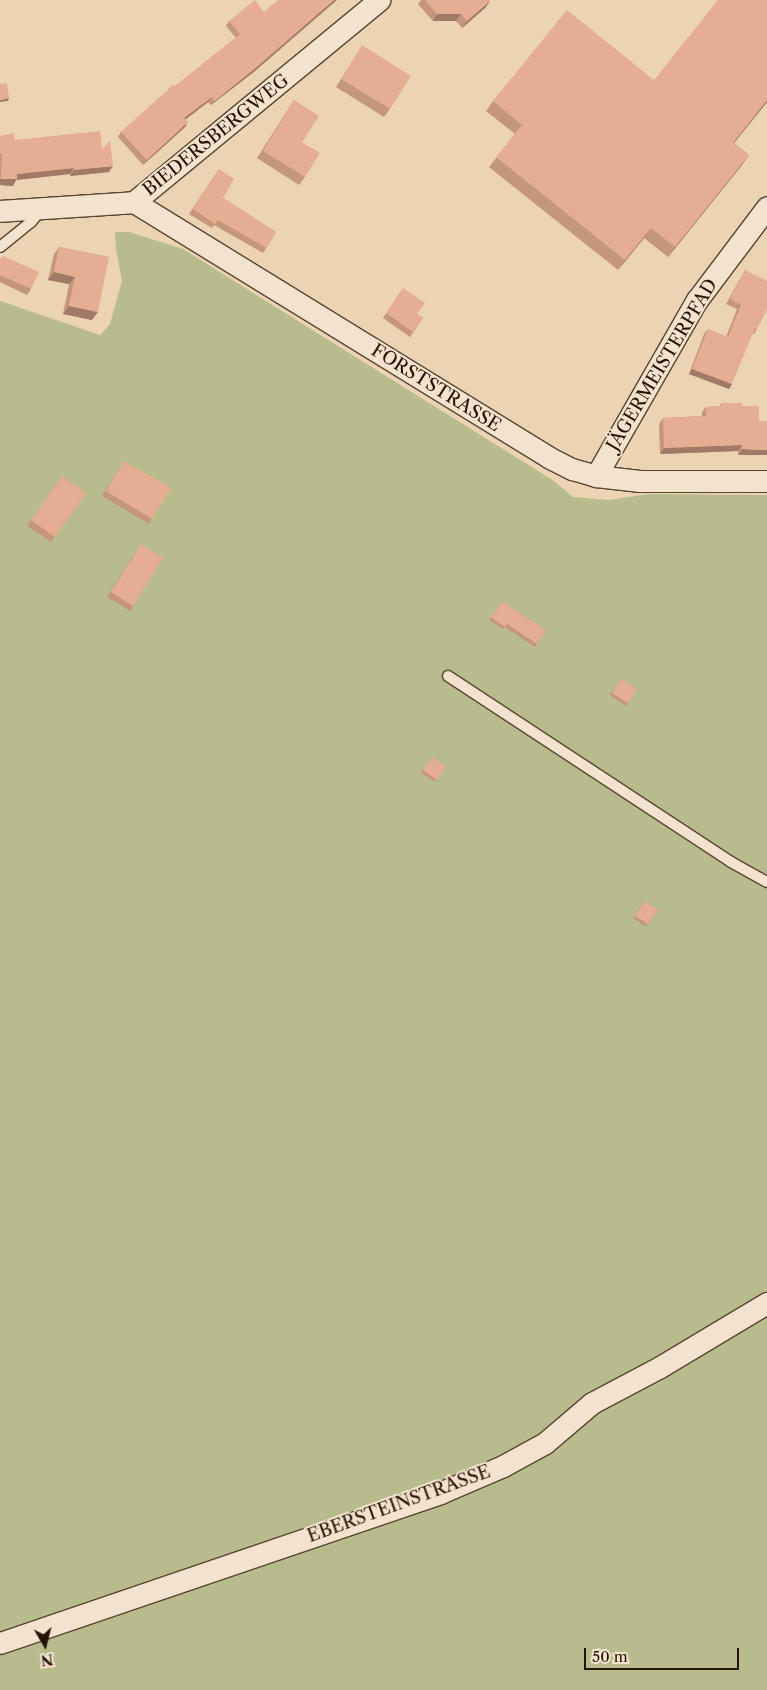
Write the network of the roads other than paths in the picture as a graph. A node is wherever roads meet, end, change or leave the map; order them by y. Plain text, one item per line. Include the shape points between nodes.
1 (379, 0) edge
2 (134, 202) junction
3 (43, 207) junction
4 (767, 207) edge
5 (0, 211) edge
6 (0, 247) edge
7 (596, 476) junction
8 (767, 482) edge
9 (448, 676) dead end
10 (767, 882) edge
11 (767, 1303) edge
12 (0, 1643) edge

1 - 2 street, BIEDERSBERGWEG
2 - 3 street, BIEDERSBERGWEG
2 - 7 street, FORSTSTRASSE via 548,457
3 - 5 street, BIEDERSBERGWEG
3 - 6 lane via 31,222
4 - 7 street, JÄGERMEISTERPFAD via 697,300
7 - 8 street, FORSTSTRASSE via 640,481
9 - 10 lane via 731,862
11 - 12 street, EBERSTEINSTRASSE via 592,1403 545,1443 503,1466 440,1493

